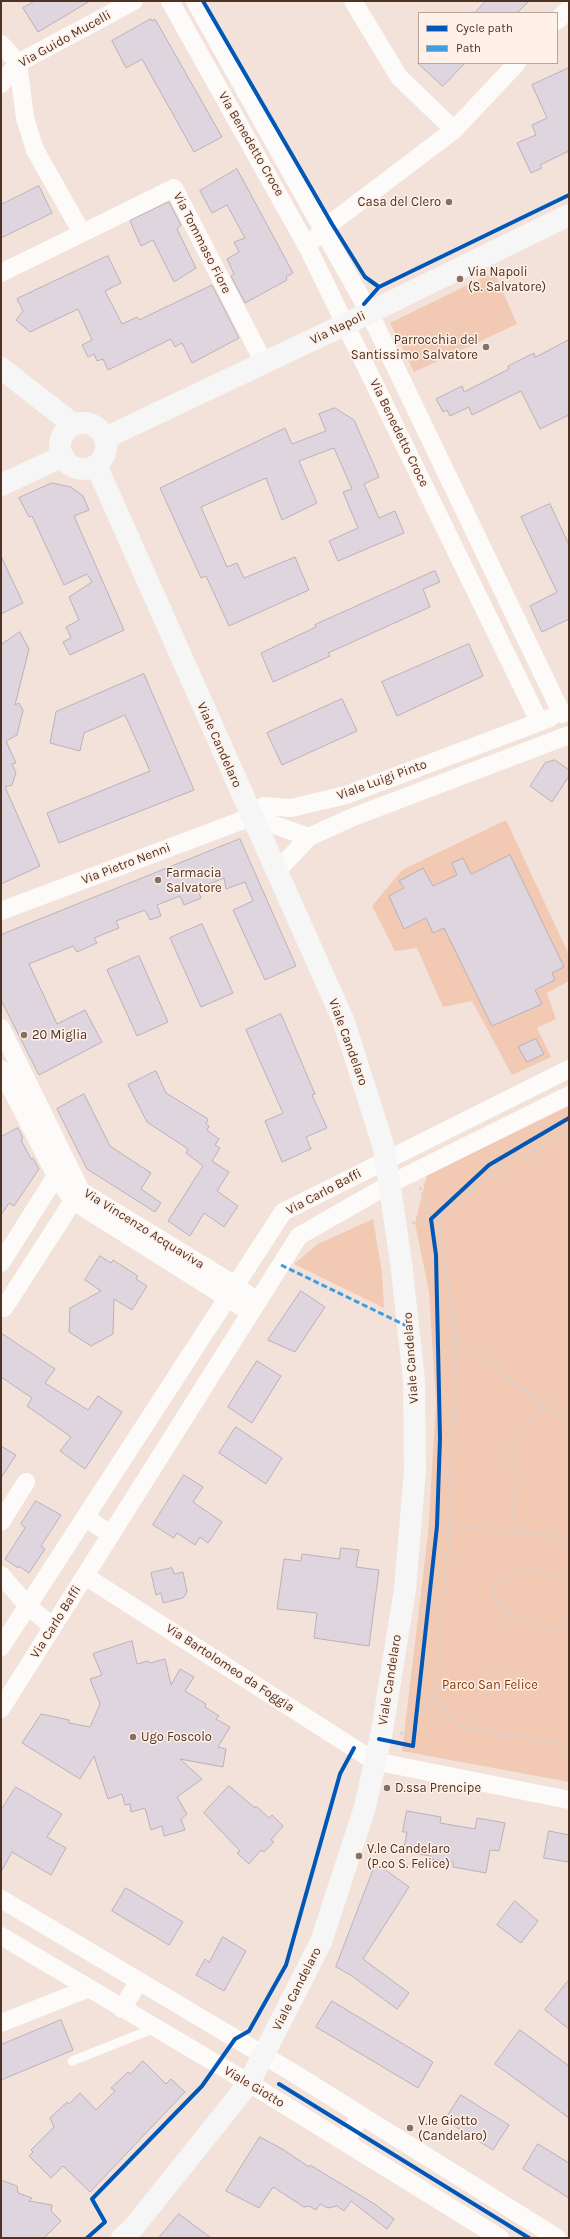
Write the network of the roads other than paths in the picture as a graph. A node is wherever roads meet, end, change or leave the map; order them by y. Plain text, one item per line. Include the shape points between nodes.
1 (134, 1) edge
2 (170, 1) edge
3 (195, 1) edge
4 (353, 1) edge
5 (569, 8) edge
6 (558, 20) edge
7 (1, 44) edge
8 (18, 63) junction
9 (516, 64) edge
10 (1, 84) edge
11 (454, 130) junction
12 (569, 215) edge
13 (322, 230) junction
14 (82, 234) junction
15 (308, 248) junction
16 (1, 273) edge
17 (369, 312) junction
18 (346, 324) junction
19 (264, 364) junction
20 (1, 368) edge
21 (74, 425) junction
22 (105, 438) junction
23 (63, 456) junction
24 (96, 465) junction
25 (1, 484) edge
26 (566, 713) edge
27 (539, 721) junction
28 (569, 735) edge
29 (472, 747) junction
30 (486, 766) junction
31 (251, 817) junction
32 (309, 837) junction
33 (276, 872) junction
34 (1, 911) edge
35 (1, 1028) edge
36 (1, 1069) edge
37 (569, 1069) edge
38 (569, 1095) edge
39 (386, 1159) junction
40 (63, 1173) junction
41 (390, 1184) junction
42 (73, 1201) junction
43 (1, 1263) edge
44 (231, 1292) junction
45 (1, 1306) edge
46 (254, 1307) junction
47 (133, 1444) junction
48 (159, 1459) junction
49 (26, 1482) dead end
50 (85, 1518) junction
51 (1, 1522) edge
52 (111, 1535) junction
53 (1, 1575) edge
54 (85, 1576) junction
55 (28, 1606) junction
56 (53, 1627) junction
57 (1, 1647) edge
58 (1, 1709) edge
59 (374, 1761) junction
60 (569, 1800) edge
61 (1, 1898) edge
62 (1, 1936) edge
63 (139, 1981) junction
64 (87, 1989) junction
65 (122, 2009) junction
66 (1, 2023) edge
67 (155, 2028) junction
68 (264, 2056) junction
69 (72, 2061) dead end
70 (249, 2083) junction
71 (361, 2115) junction
72 (345, 2142) junction
73 (122, 2238) edge
74 (500, 2238) edge
75 (557, 2238) edge

1 - 8 street, Via Guido Mucelli
2 - 15 street, Via Benedetto Croce
3 - 13 street, Via Benedetto Croce
4 - 11 street via 399,77
5 - 6 street
7 - 8 street
8 - 10 street, Via Guido Mucelli
8 - 14 street via 25,118 35,150
9 - 11 street
11 - 13 street
12 - 17 main road, Via Napoli
13 - 15 street
13 - 17 street, Via Benedetto Croce
14 - 16 street, Via Tommaso Fiore
14 - 19 street, Via Tommaso Fiore via 174,188
15 - 18 street, Via Benedetto Croce
17 - 18 main road, Via Napoli
17 - 26 street, Via Benedetto Croce
18 - 19 main road, Via Napoli
18 - 27 street, Via Benedetto Croce
19 - 22 main road, Via Napoli
20 - 21 main road
21 - 22 main road via 81,423 96,426
21 - 23 main road via 63,435
22 - 24 main road via 105,453
23 - 24 main road via 74,466 81,468
23 - 25 main road
24 - 31 main road, Viale Candelaro
26 - 27 street, Viale Luigi Pinto
27 - 29 street, Viale Luigi Pinto
28 - 30 street, Viale Luigi Pinto
29 - 30 street
29 - 31 street, Viale Luigi Pinto via 346,795 291,808 264,806
30 - 32 street, Viale Luigi Pinto via 353,817
31 - 32 street
31 - 33 main road, Viale Candelaro
31 - 34 street, Via Pietro Nenni
32 - 33 street, Viale Luigi Pinto
33 - 39 main road, Viale Candelaro via 344,1022
35 - 40 street, Via Vincenzo Acquaviva
36 - 40 street, Via Vincenzo Acquaviva
37 - 39 street, Via Carlo Baffi
38 - 41 street, Via Carlo Baffi
39 - 41 main road, Viale Candelaro
39 - 44 street, Via Carlo Baffi via 283,1212
40 - 42 street, Via Vincenzo Acquaviva
40 - 43 street
40 - 44 street, Via Vincenzo Acquaviva via 81,1191
41 - 46 street, Via Carlo Baffi via 299,1236
41 - 59 main road, Viale Candelaro via 414,1380 415,1470 405,1589 382,1731
42 - 44 street, Via Vincenzo Acquaviva
42 - 45 street via 4,1308
44 - 46 street, Via Vincenzo Acquaviva
44 - 47 street, Via Carlo Baffi
46 - 48 street, Via Carlo Baffi
47 - 48 street
47 - 50 street, Via Carlo Baffi
48 - 52 street, Via Carlo Baffi
49 - 51 street
50 - 52 street
50 - 55 street, Via Carlo Baffi
52 - 54 street, Via Carlo Baffi
53 - 55 street
54 - 56 street, Via Carlo Baffi
54 - 59 street, Via Bartolomeo da Foggia
55 - 56 street
55 - 57 street, Via Carlo Baffi
56 - 58 street, Via Carlo Baffi
59 - 60 street
59 - 68 main road, Viale Candelaro via 365,1807 321,1942
61 - 63 street
62 - 64 street, Viale Giotto
63 - 65 street
63 - 68 street
64 - 65 street, Viale Giotto
64 - 66 street
65 - 67 street, Viale Giotto
67 - 69 lane
67 - 70 street, Viale Giotto
68 - 70 main road, Viale Candelaro
68 - 71 street
70 - 72 street, Viale Giotto
70 - 73 main road, Viale Candelaro via 133,2228
71 - 72 street
71 - 75 street
72 - 74 street, Viale Giotto

